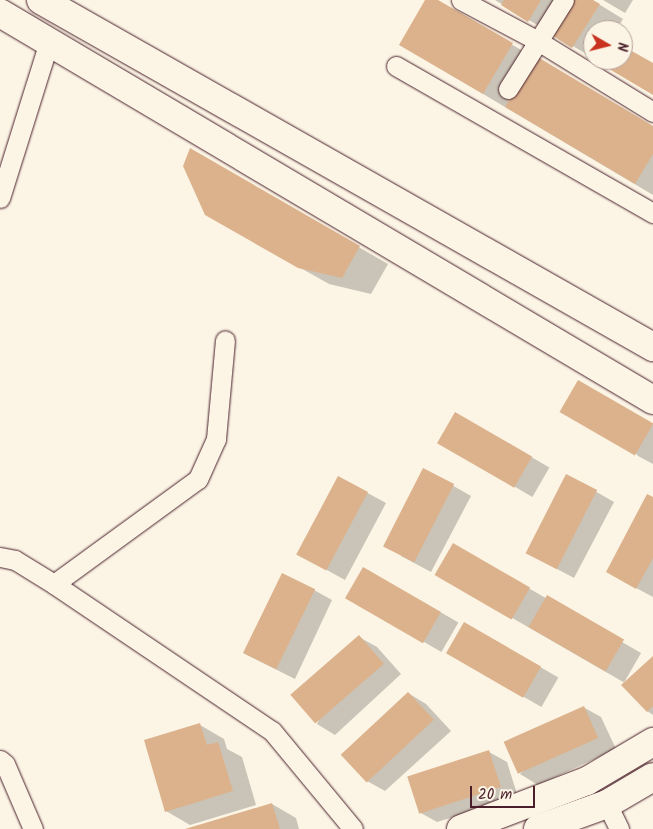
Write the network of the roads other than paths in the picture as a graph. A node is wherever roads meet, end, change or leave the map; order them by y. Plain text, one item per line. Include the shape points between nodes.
1 (41, 0) edge
2 (461, 0) edge
3 (564, 0) edge
4 (0, 13) edge
5 (538, 41) junction
6 (49, 42) junction
7 (396, 66) dead end
8 (508, 89) dead end
9 (653, 112) edge
10 (0, 197) edge
11 (653, 213) edge
12 (225, 340) dead end
13 (653, 347) edge
14 (653, 400) edge
15 (0, 558) edge
16 (54, 584) junction
17 (653, 742) edge
18 (0, 760) edge
19 (653, 777) edge
20 (607, 804) junction
21 (33, 829) edge
22 (353, 829) edge
23 (461, 829) edge
24 (538, 829) edge
25 (619, 829) edge

1 - 13 main road
2 - 5 street
3 - 5 street
4 - 6 main road
5 - 8 street
5 - 9 street
6 - 10 street
6 - 14 main road
7 - 11 street
12 - 16 street via 216,439 198,480
15 - 16 street via 15,560
16 - 22 street via 272,731
17 - 23 main road via 587,781
18 - 21 street via 5,764
19 - 20 main road
20 - 24 main road
20 - 25 street

